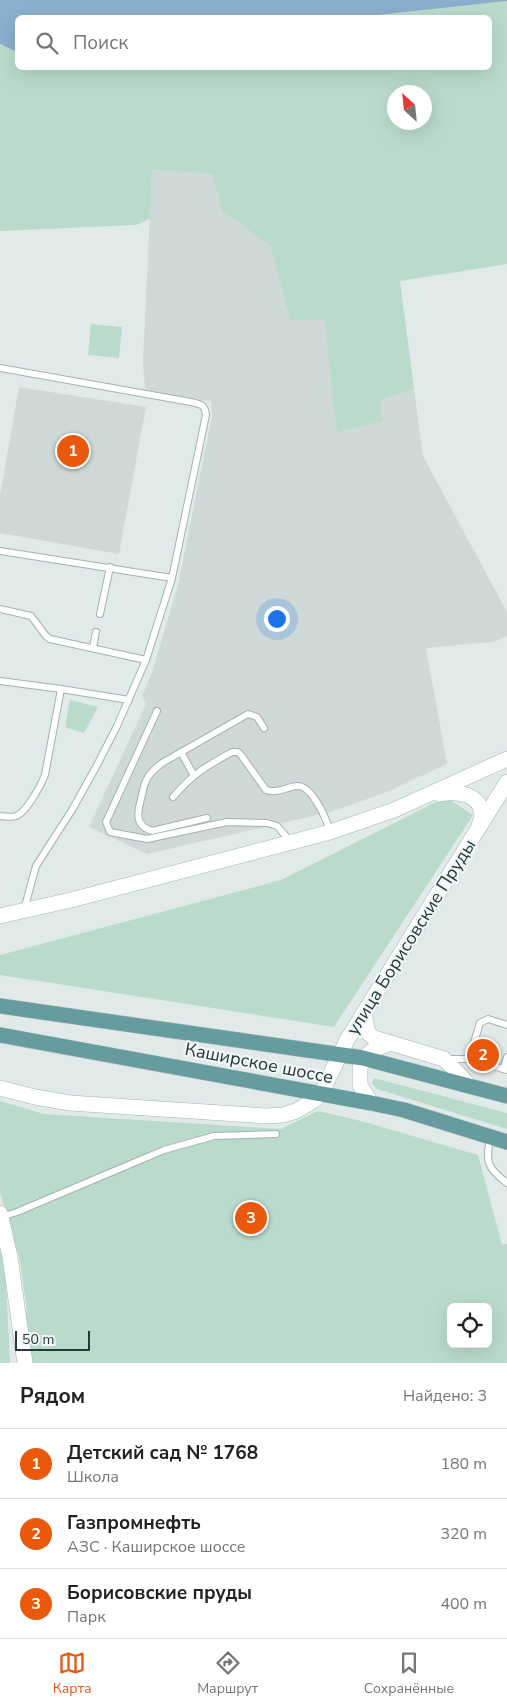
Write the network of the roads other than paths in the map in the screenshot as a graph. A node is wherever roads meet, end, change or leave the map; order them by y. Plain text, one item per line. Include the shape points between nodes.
1 (0, 368) edge
2 (0, 551) edge
3 (110, 567) junction
4 (172, 578) junction
5 (0, 609) edge
6 (100, 614) dead end
7 (96, 632) dead end
8 (93, 648) junction
9 (146, 660) junction
10 (0, 681) edge
11 (61, 689) junction
12 (129, 700) junction
13 (157, 711) dead end
14 (264, 728) dead end
15 (181, 752) junction
16 (507, 759) edge
17 (193, 774) junction
18 (507, 782) edge
19 (173, 797) dead end
20 (422, 797) junction
21 (0, 816) edge
22 (207, 818) dead end
23 (478, 829) junction
24 (330, 832) junction
25 (291, 842) junction
26 (24, 910) junction
27 (0, 916) edge
28 (0, 1006) edge
29 (364, 1013) junction
30 (507, 1024) edge
31 (0, 1035) edge
32 (389, 1044) junction
33 (340, 1054) junction
34 (507, 1057) edge
35 (363, 1058) junction
36 (444, 1059) junction
37 (469, 1059) junction
38 (505, 1070) edge
39 (469, 1085) junction
40 (0, 1088) edge
41 (321, 1094) junction
42 (507, 1096) edge
43 (371, 1103) junction
44 (276, 1134) dead end
45 (491, 1136) junction
46 (507, 1142) edge
47 (507, 1184) edge
48 (1, 1215) edge
49 (25, 1363) edge

1 - 4 lane via 205,407 202,438
2 - 3 lane
3 - 4 lane
3 - 6 lane
4 - 9 lane
5 - 8 lane via 31,616 50,639
7 - 8 lane
8 - 9 lane
9 - 12 lane
10 - 11 lane
11 - 12 lane
11 - 21 lane via 42,784 19,815
12 - 26 lane via 82,793 36,866
13 - 25 lane via 106,822 110,832 147,839 227,822 267,823 277,826
14 - 15 lane via 257,717 248,714
15 - 17 lane
15 - 22 lane via 155,768 147,778 137,812 138,820 144,828 152,831
16 - 20 main road
17 - 19 lane
17 - 24 lane via 232,752 238,752 266,790 305,788 323,813
18 - 23 main road, улица Борисовские Пруды
20 - 23 main road via 451,792 468,794 482,814
20 - 24 main road
23 - 29 main road, улица Борисовские Пруды
24 - 25 main road
25 - 26 main road
26 - 27 main road
28 - 33 main road, Каширское шоссе
29 - 32 main road via 368,1033
29 - 33 main road, улица Борисовские Пруды
30 - 37 lane via 488,1019 480,1023
31 - 41 main road, Каширское шоссе
32 - 35 main road via 374,1049
32 - 36 main road
33 - 35 main road, Каширское шоссе
33 - 41 main road, улица Борисовские Пруды
34 - 38 lane
35 - 39 main road, Каширское шоссе
35 - 43 main road via 360,1085
36 - 37 lane
36 - 39 main road
37 - 38 lane
39 - 42 main road, Каширское шоссе
40 - 41 main road via 70,1103 266,1116 296,1111
41 - 43 main road, Каширское шоссе
43 - 45 main road, Каширское шоссе
44 - 48 lane via 214,1136 164,1150 17,1212
45 - 46 main road, Каширское шоссе
45 - 47 lane via 487,1160 490,1169
48 - 49 main road

